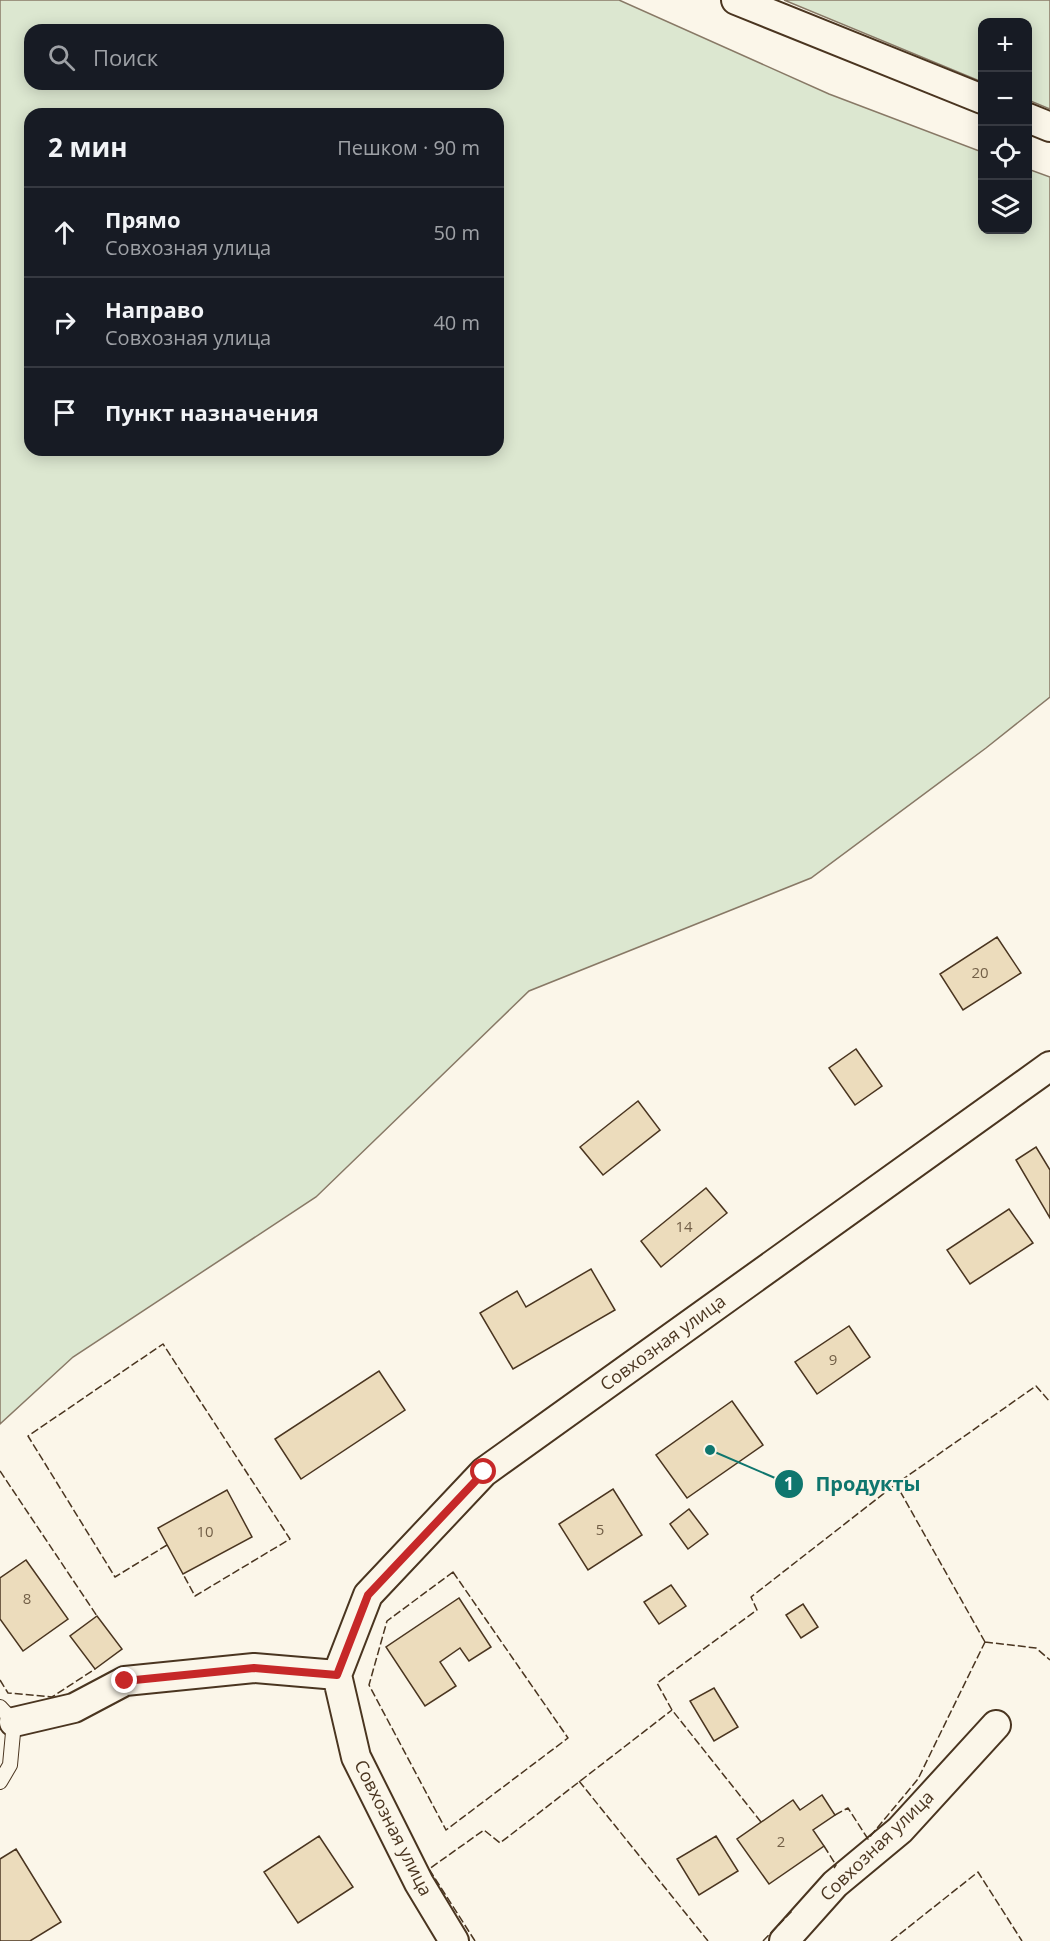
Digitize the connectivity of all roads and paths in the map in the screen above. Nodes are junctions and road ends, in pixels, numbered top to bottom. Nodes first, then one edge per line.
1 (736, 0) edge
2 (978, 97) edge
3 (1032, 120) edge
4 (1050, 127) edge
5 (1050, 1066) edge
6 (337, 1675) junction
7 (7, 1714) edge
8 (996, 1725) dead end
9 (0, 1782) edge
10 (454, 1941) edge
11 (784, 1941) edge

1 - 2 street
3 - 4 street
5 - 6 street, Совхозная улица
6 - 7 street
6 - 10 street, Совхозная улица
7 - 9 lane
8 - 11 street, Совхозная улица

